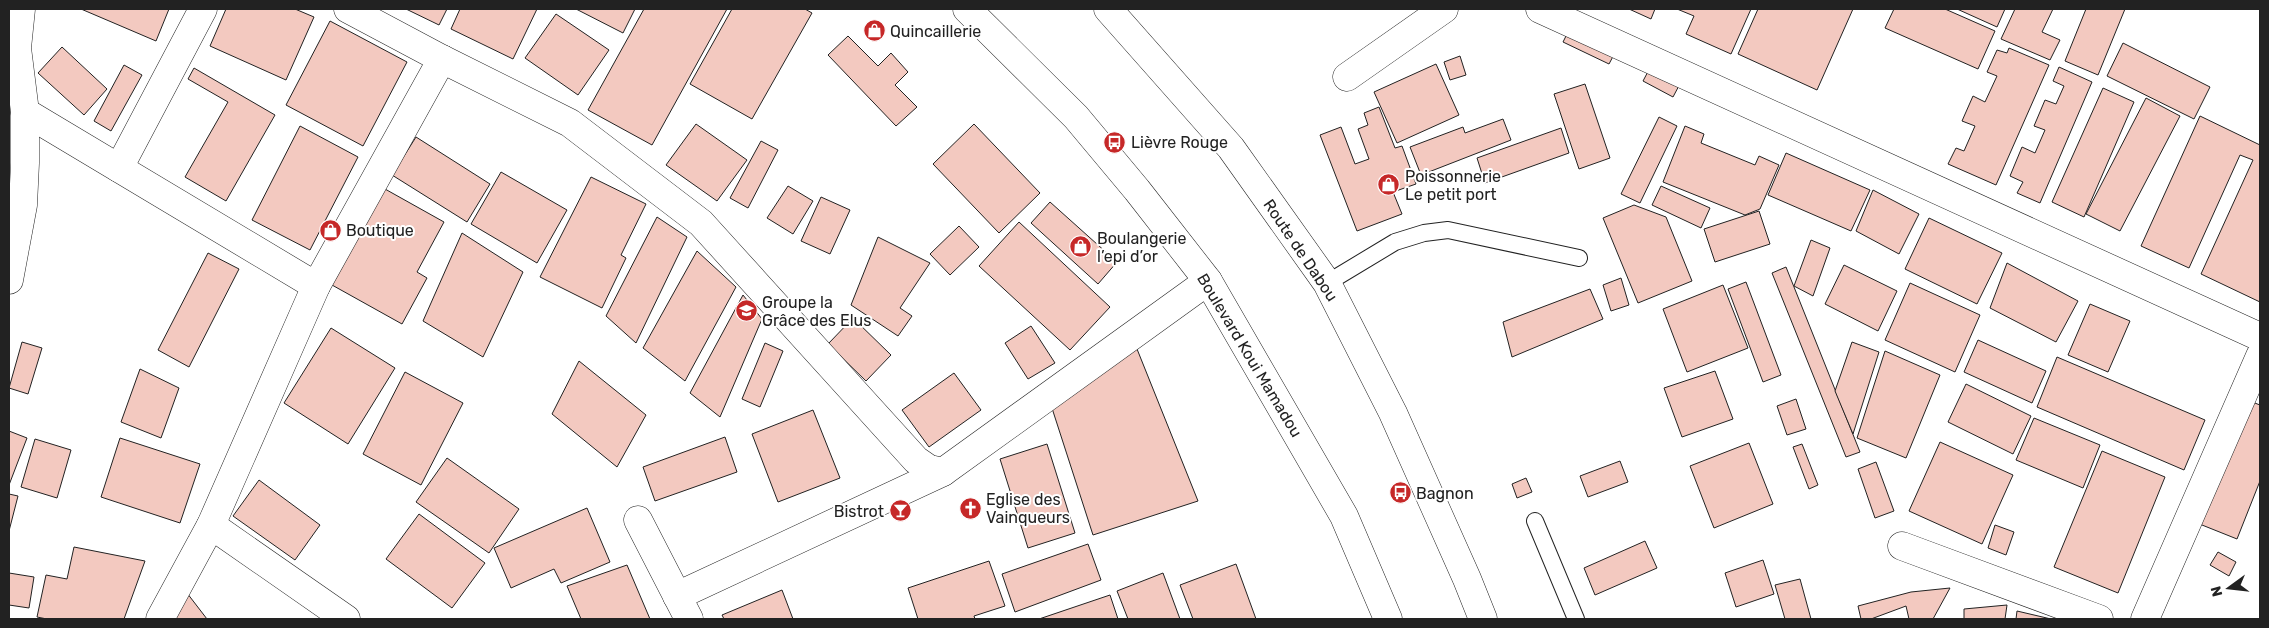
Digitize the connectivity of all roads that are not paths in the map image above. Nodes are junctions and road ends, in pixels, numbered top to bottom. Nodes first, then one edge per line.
1 (21, 9) edge
2 (203, 9) edge
3 (348, 9) edge
4 (967, 9) edge
5 (1108, 9) edge
6 (1444, 9) edge
7 (1540, 9) edge
8 (442, 59) junction
9 (1347, 77) dead end
10 (25, 112) junction
11 (119, 168) junction
12 (1579, 258) dead end
13 (9, 280) edge
14 (1208, 281) junction
15 (1326, 283) junction
16 (316, 286) junction
17 (2260, 337) edge
18 (2260, 356) edge
19 (943, 472) junction
20 (638, 520) dead end
21 (1535, 521) dead end
22 (211, 525) junction
23 (1902, 546) dead end
24 (683, 608) edge
25 (160, 619) edge
26 (346, 619) edge
27 (1388, 619) edge
28 (1483, 619) edge
29 (1576, 619) edge
30 (2100, 619) edge
31 (2145, 619) edge

1 - 10 street
2 - 11 street
3 - 8 street
4 - 14 street, Boulevard Koui Mamadou
5 - 15 street, Route de Dabou
6 - 9 street
7 - 17 street
8 - 16 street
8 - 19 street
10 - 11 street
10 - 13 street
11 - 16 street
12 - 15 lane
14 - 19 street
14 - 27 street, Boulevard Koui Mamadou
15 - 28 street, Route de Dabou
16 - 22 street
18 - 31 street
19 - 24 street
20 - 24 street
21 - 29 lane
22 - 25 street
22 - 26 street
23 - 30 street

